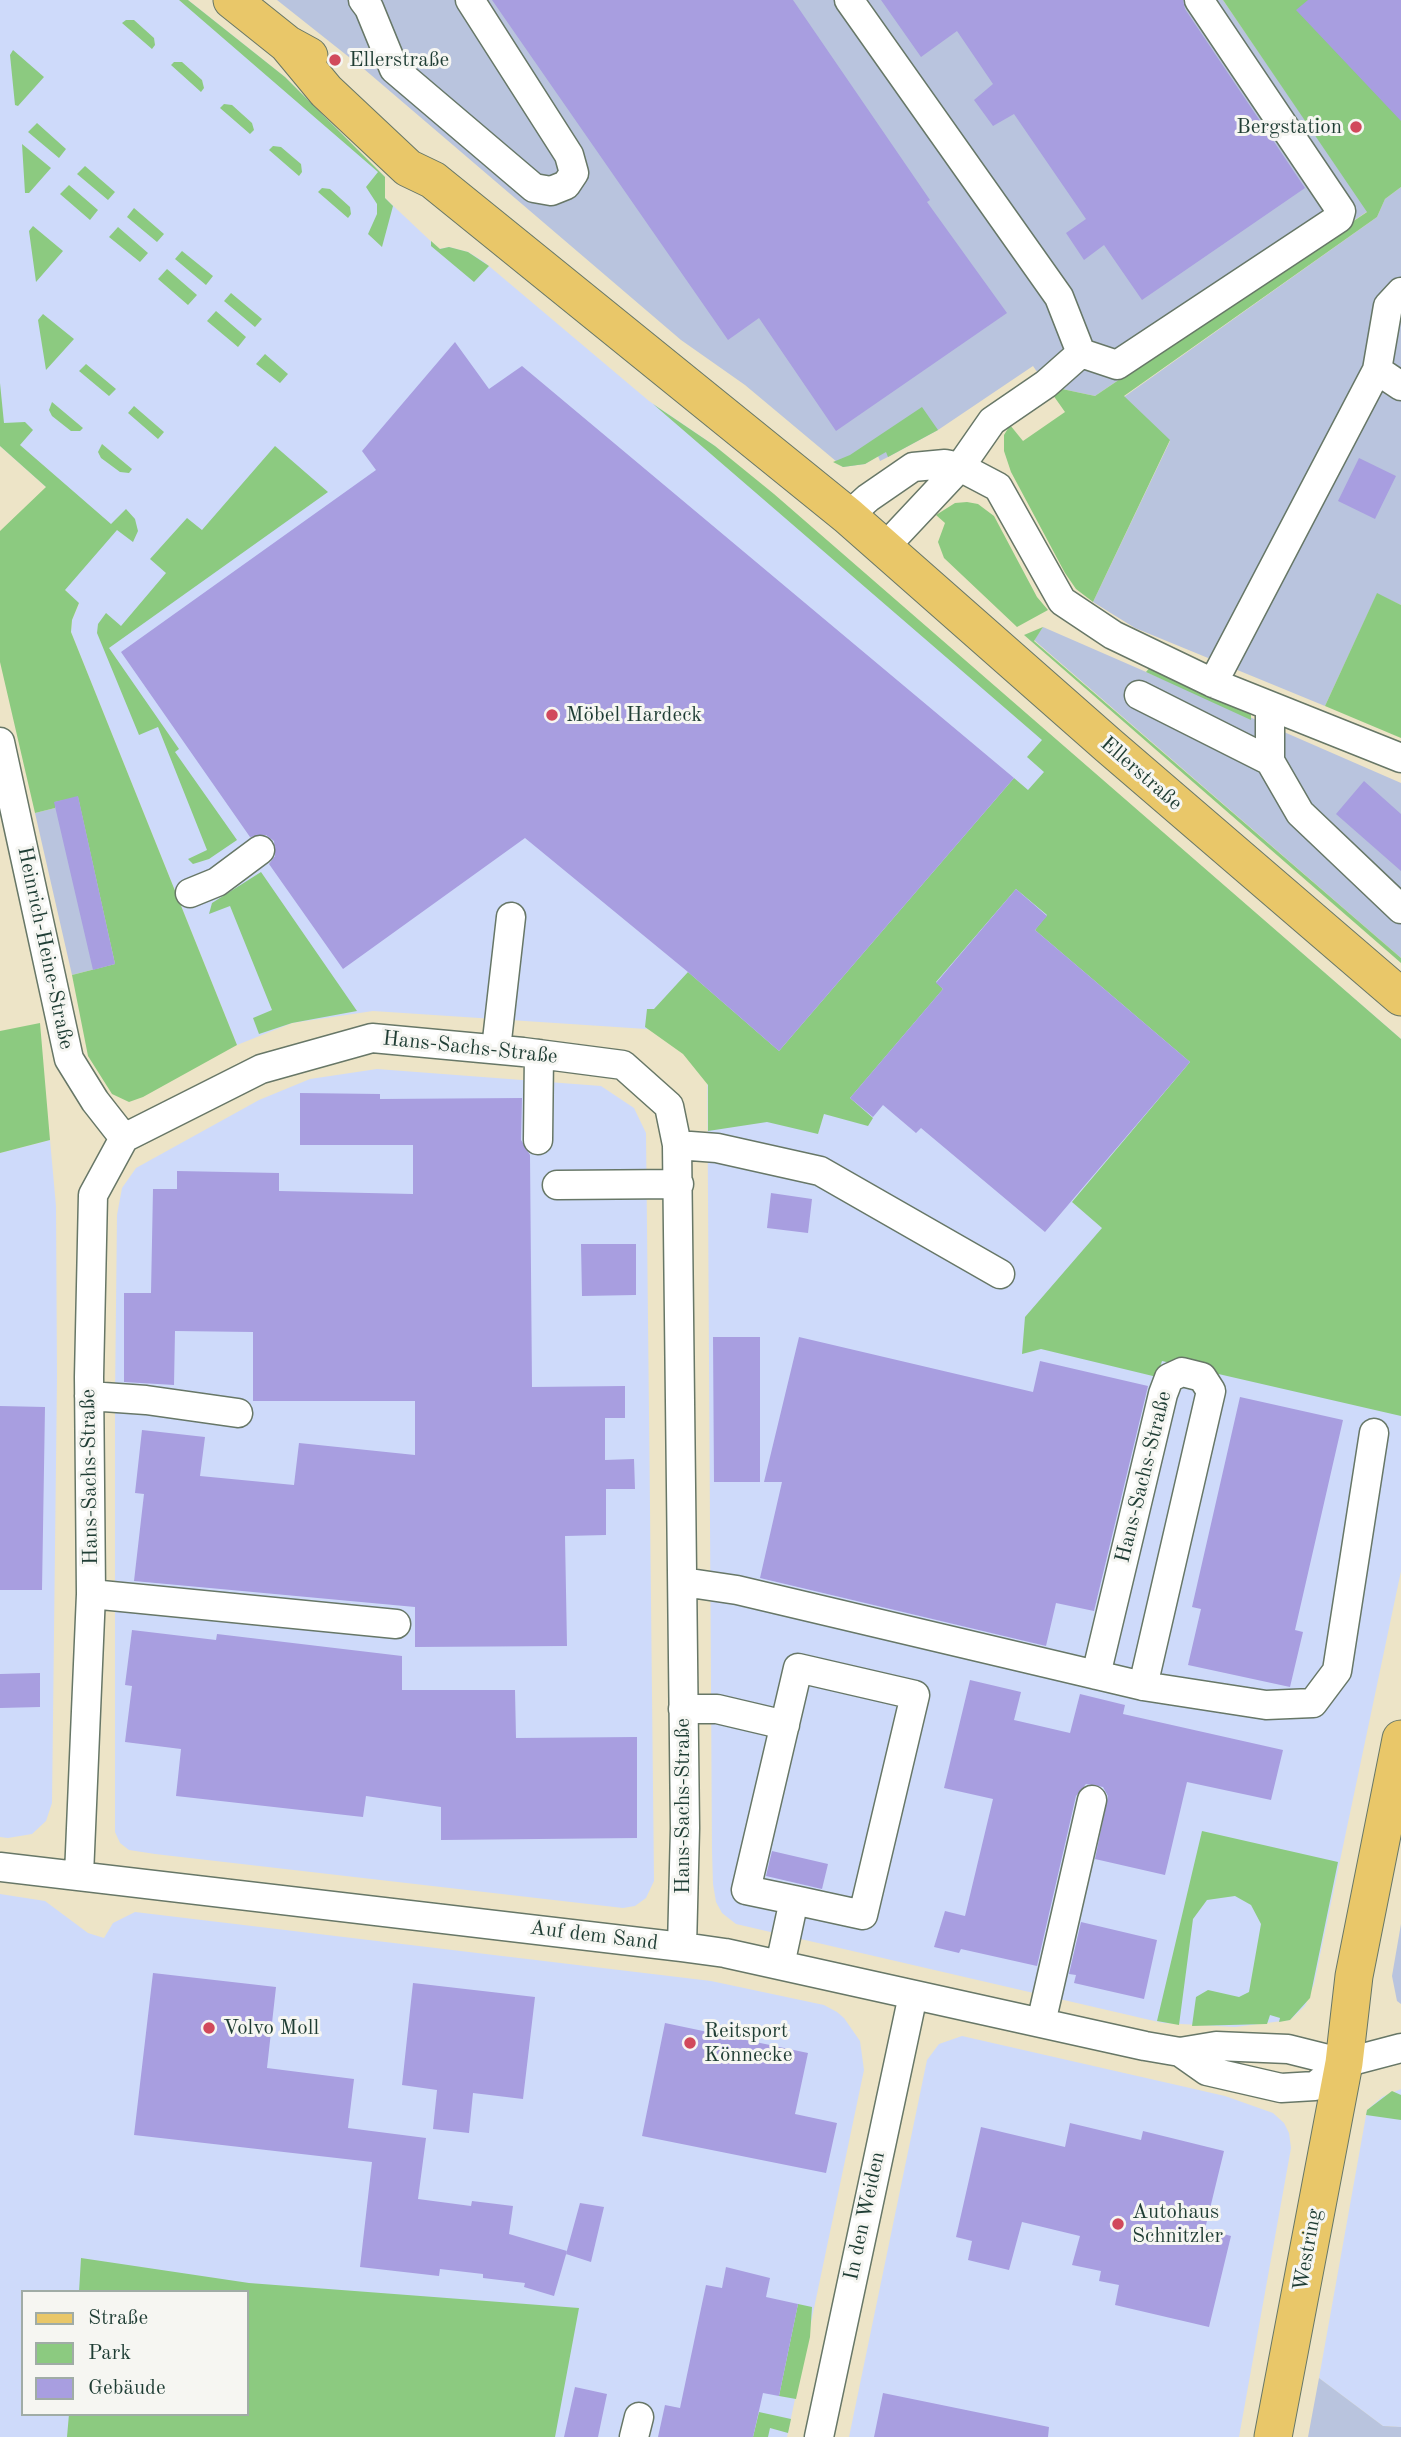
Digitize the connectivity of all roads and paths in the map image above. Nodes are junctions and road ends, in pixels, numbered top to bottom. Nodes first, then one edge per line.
1 (232, 0) edge
2 (470, 0) edge
3 (849, 0) edge
4 (1199, 0) edge
5 (371, 3) edge
6 (1401, 292) edge
7 (1081, 352) junction
8 (1377, 370) junction
9 (1401, 386) edge
10 (960, 467) junction
11 (848, 516) junction
12 (885, 547) junction
13 (1213, 683) junction
14 (1139, 695) dead end
15 (1270, 706) junction
16 (0, 742) edge
17 (1401, 758) edge
18 (1270, 761) junction
19 (260, 850) dead end
20 (190, 893) dead end
21 (1401, 909) edge
22 (511, 917) dead end
23 (1401, 997) edge
24 (496, 1049) junction
25 (539, 1054) junction
26 (124, 1138) junction
27 (538, 1140) dead end
28 (677, 1145) junction
29 (679, 1184) junction
30 (557, 1185) dead end
31 (1000, 1275) dead end
32 (89, 1396) junction
33 (238, 1413) dead end
34 (1374, 1433) dead end
35 (683, 1582) junction
36 (91, 1594) junction
37 (396, 1624) dead end
38 (1096, 1675) junction
39 (1143, 1686) junction
40 (683, 1709) junction
41 (785, 1725) junction
42 (1401, 1739) edge
43 (1092, 1800) dead end
44 (0, 1867) edge
45 (79, 1875) junction
46 (794, 1900) junction
47 (682, 1947) junction
48 (780, 1965) junction
49 (913, 1995) junction
50 (1041, 2023) junction
51 (1401, 2048) edge
52 (1180, 2052) junction
53 (1344, 2063) junction
54 (819, 2437) edge
55 (1273, 2437) edge

1 - 11 main road, Ellerstraße
2 - 5 street
3 - 7 street
4 - 7 street
6 - 8 street
7 - 10 street
8 - 9 street
8 - 13 street
10 - 11 street
10 - 12 street
10 - 13 street
11 - 12 main road, Ellerstraße
12 - 23 main road, Ellerstraße
13 - 15 street
14 - 18 street
15 - 17 street
15 - 18 street
16 - 26 street, Heinrich-Heine-Straße
18 - 21 street
19 - 20 street
22 - 24 street
24 - 25 street, Hans-Sachs-Straße
24 - 26 street, Hans-Sachs-Straße
25 - 27 street
25 - 28 street, Hans-Sachs-Straße
26 - 32 street, Hans-Sachs-Straße
28 - 29 street, Hans-Sachs-Straße
28 - 31 street
29 - 30 street
29 - 35 street, Hans-Sachs-Straße
32 - 33 street
32 - 36 street, Hans-Sachs-Straße
34 - 39 street
35 - 38 street
35 - 40 street, Hans-Sachs-Straße
36 - 37 street
36 - 45 street, Hans-Sachs-Straße
38 - 39 street
38 - 39 street, Hans-Sachs-Straße
40 - 41 street
40 - 47 street, Hans-Sachs-Straße
41 - 46 street
41 - 46 street
42 - 53 main road, Westring
43 - 50 street
44 - 45 street, Auf dem Sand
45 - 47 street, Auf dem Sand
46 - 48 street
47 - 48 street, Auf dem Sand
48 - 49 street, Auf dem Sand
49 - 50 street, Auf dem Sand
49 - 54 street, In den Weiden
50 - 52 street, Auf dem Sand
51 - 53 street
52 - 53 street, Auf dem Sand
52 - 53 street, Auf dem Sand
53 - 55 main road, Westring

